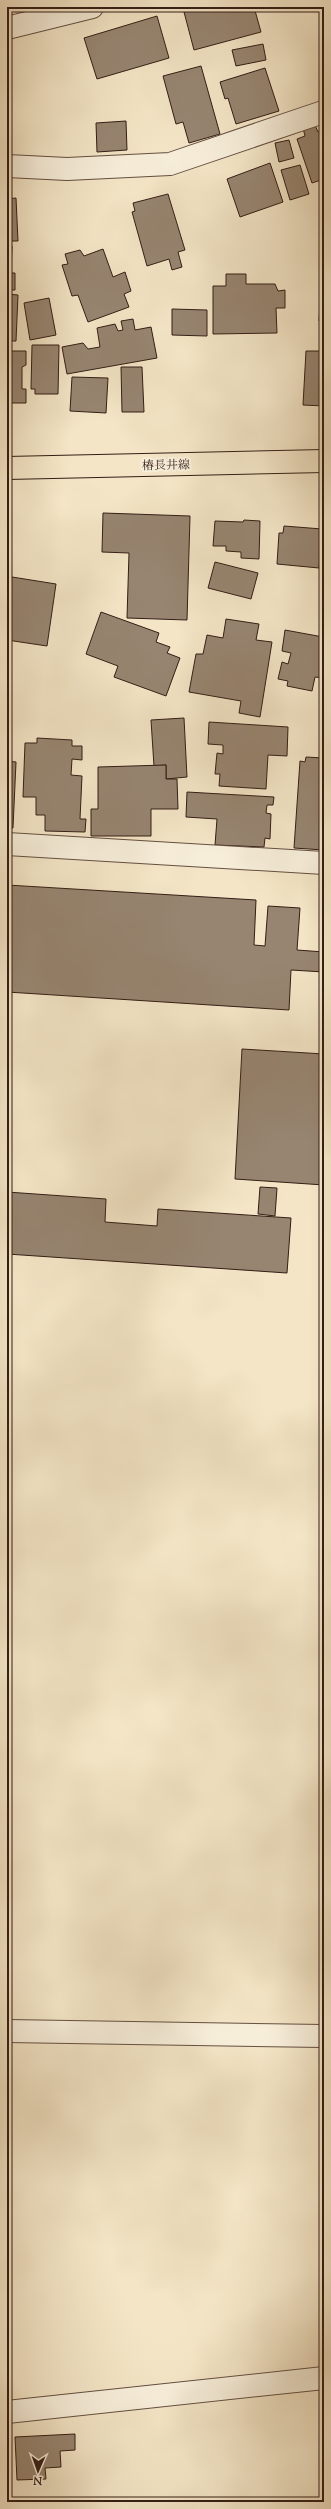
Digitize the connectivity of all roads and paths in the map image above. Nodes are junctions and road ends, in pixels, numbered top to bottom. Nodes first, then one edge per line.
1 (92, 7) edge
2 (7, 28) edge
3 (323, 112) dead end
4 (7, 166) edge
5 (324, 461) edge
6 (7, 468) edge
7 (7, 844) edge
8 (324, 863) edge
9 (7, 2031) edge
10 (324, 2036) edge
11 (324, 2378) edge
12 (7, 2412) edge

1 - 2 street
3 - 4 street
5 - 6 main road, 椿長井線
7 - 8 street
9 - 10 street
11 - 12 street

